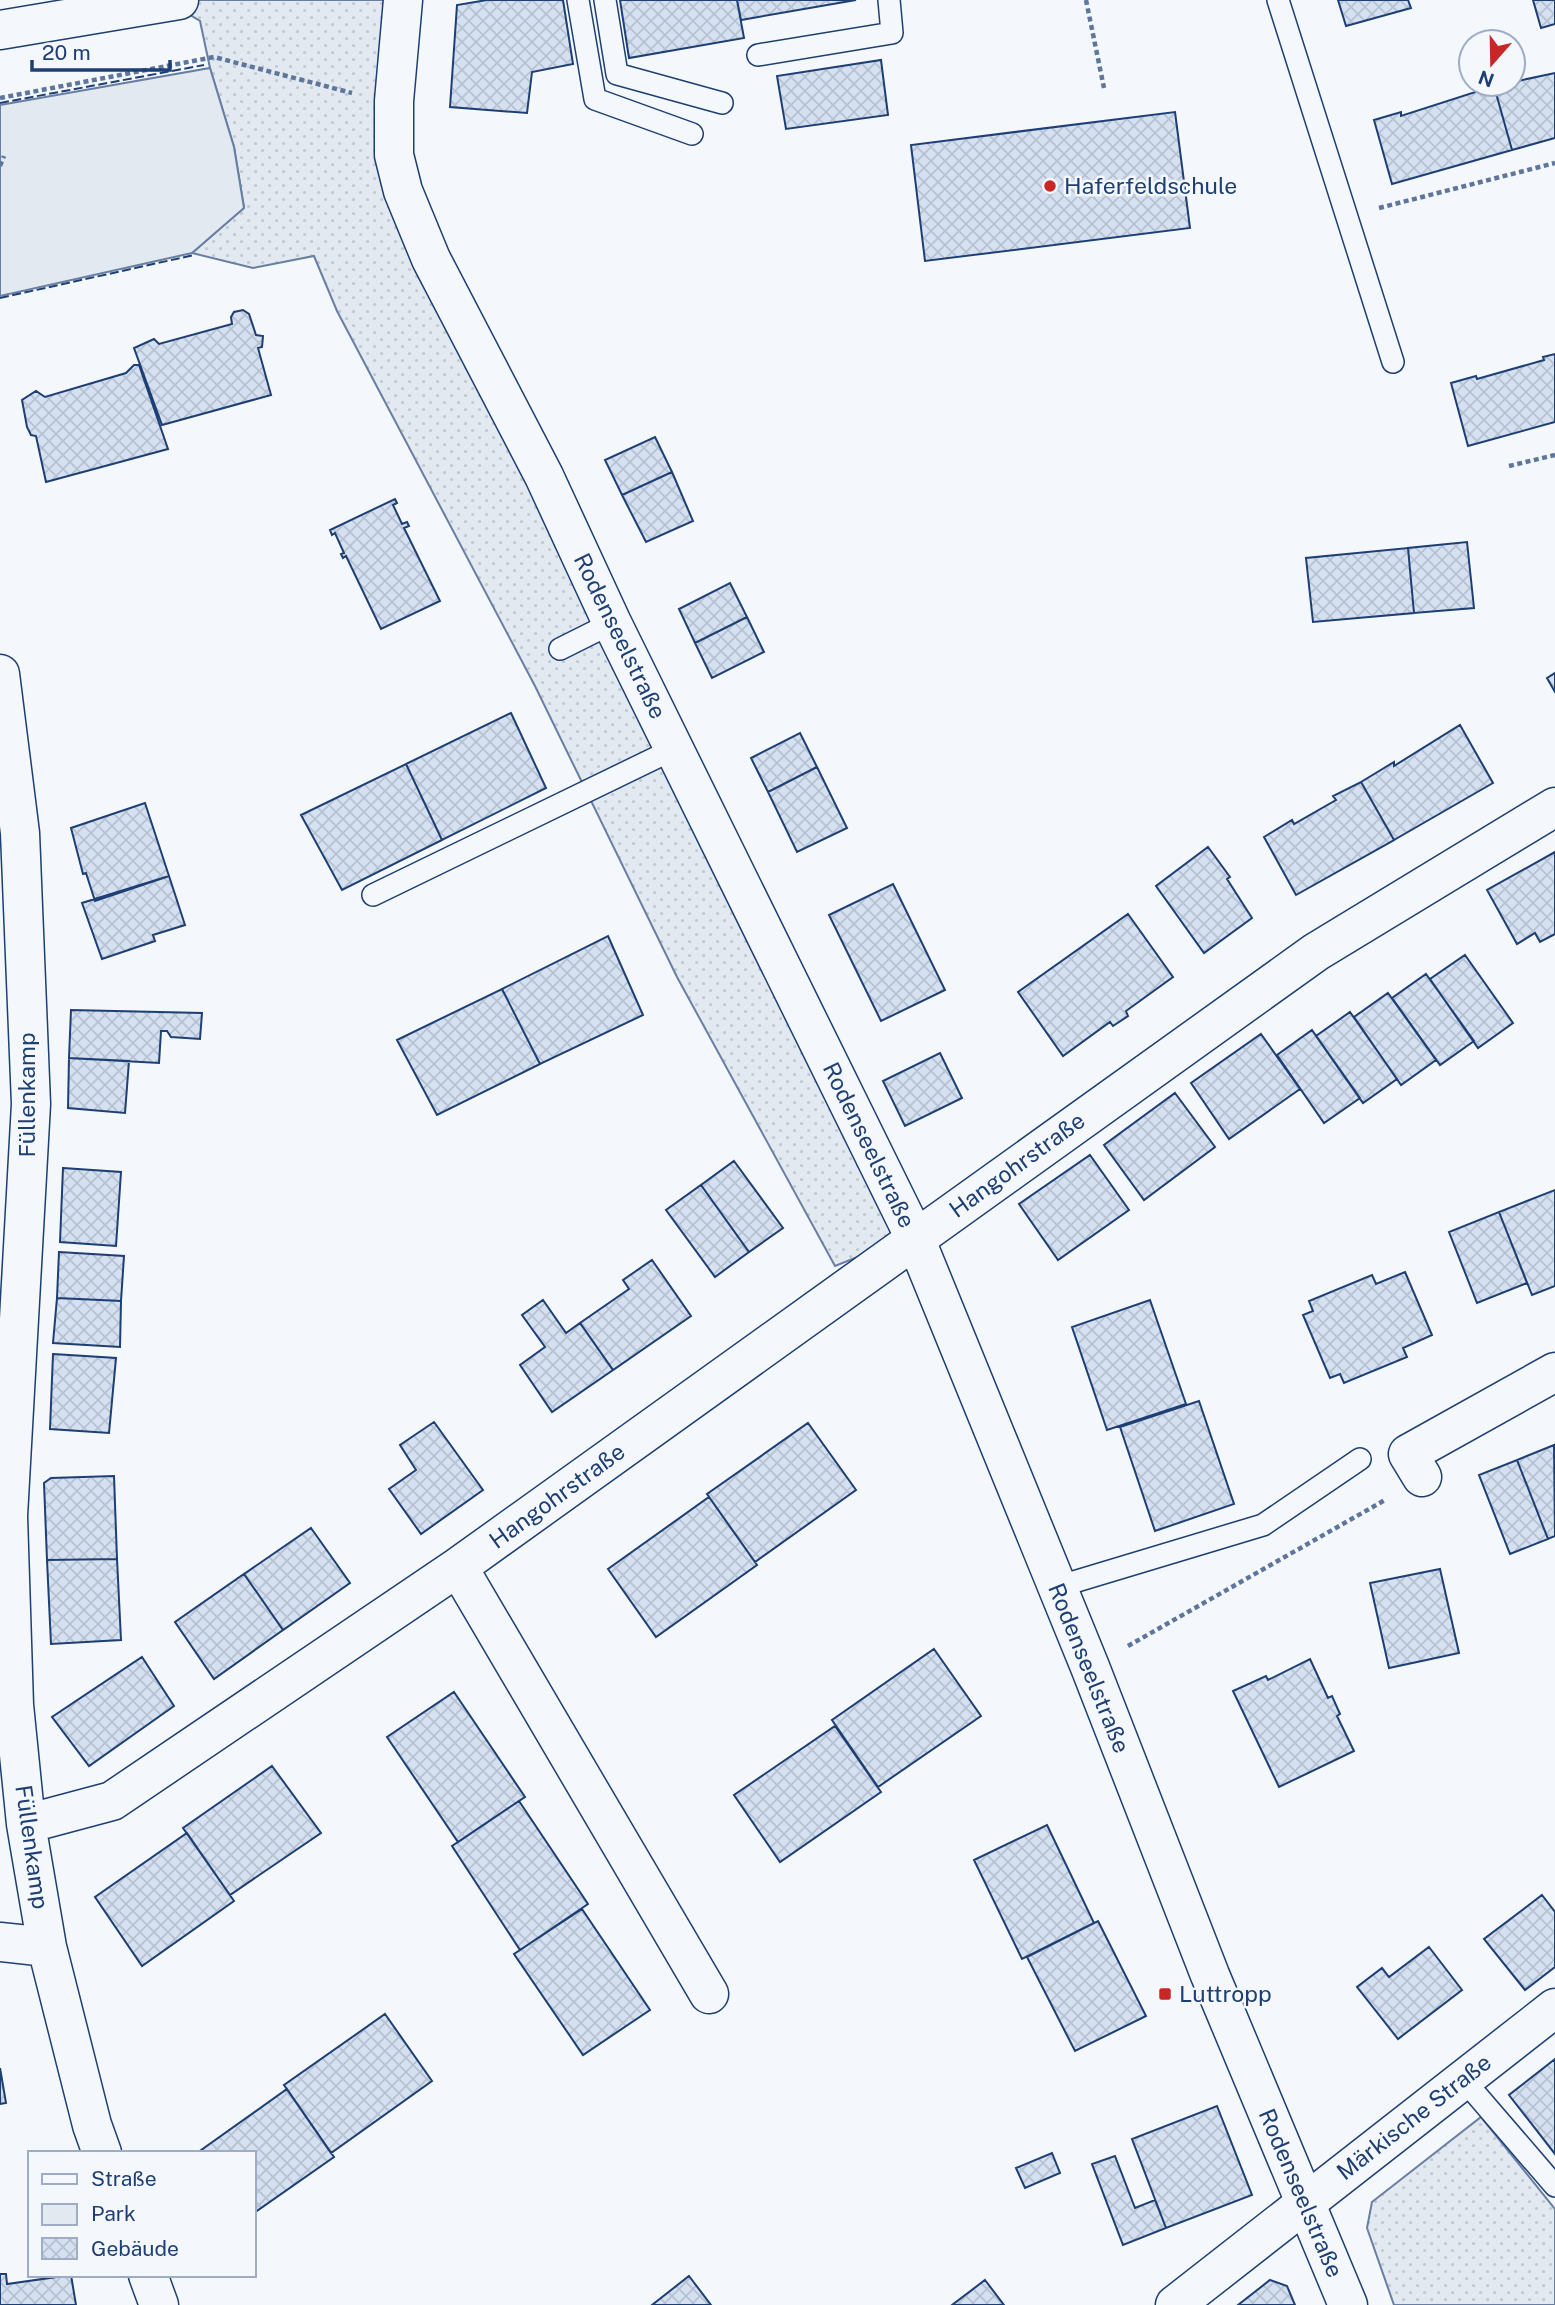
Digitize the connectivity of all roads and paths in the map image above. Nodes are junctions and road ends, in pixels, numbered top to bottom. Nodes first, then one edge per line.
1 (179, 0) edge
2 (404, 0) edge
3 (578, 0) edge
4 (605, 0) edge
5 (889, 0) edge
6 (1086, 0) edge
7 (1278, 0) edge
8 (0, 30) edge
9 (758, 55) dead end
10 (1104, 88) dead end
11 (0, 98) edge
12 (394, 101) junction
13 (722, 103) dead end
14 (692, 134) dead end
15 (4, 156) dead end
16 (1555, 163) edge
17 (0, 166) edge
18 (1348, 215) junction
19 (1393, 362) dead end
20 (1555, 455) edge
21 (1509, 466) dead end
22 (612, 624) junction
23 (560, 649) dead end
24 (0, 674) edge
25 (676, 748) junction
26 (7, 779) edge
27 (1555, 807) edge
28 (373, 895) dead end
29 (915, 1238) junction
30 (1555, 1372) edge
31 (1360, 1459) dead end
32 (1422, 1477) joint
33 (4, 1516) edge
34 (458, 1567) junction
35 (1057, 1587) junction
36 (1090, 1667) junction
37 (7, 1705) edge
38 (26, 1824) junction
39 (0, 1941) edge
40 (47, 1947) junction
41 (709, 1994) dead end
42 (1555, 2008) edge
43 (1463, 2079) junction
44 (101, 2151) edge
45 (1555, 2186) edge
46 (1306, 2203) junction
47 (149, 2277) edge
48 (159, 2305) edge
49 (1175, 2305) edge
50 (1348, 2305) edge

1 - 8 street
2 - 12 street, Rodenseelstraße
3 - 14 lane
4 - 13 lane
5 - 9 lane
6 - 10 path
7 - 18 lane
11 - 12 path
12 - 22 street, Rodenseelstraße
15 - 17 path
16 - 18 path
18 - 19 lane
20 - 21 path
22 - 23 lane
22 - 25 street, Rodenseelstraße
24 - 26 street, Füllenkamp
25 - 28 lane
25 - 29 street, Rodenseelstraße
26 - 33 street, Füllenkamp
27 - 29 street, Hangohrstraße
29 - 34 street, Hangohrstraße
29 - 35 street, Rodenseelstraße
30 - 32 street
31 - 35 lane
32 - 36 path
33 - 37 street, Füllenkamp
34 - 38 street, Hangohrstraße
34 - 41 street
35 - 36 street, Rodenseelstraße
36 - 46 street, Rodenseelstraße
37 - 38 street, Füllenkamp
38 - 40 street, Füllenkamp
39 - 40 street, Füllenkamp
40 - 44 street, Füllenkamp
42 - 43 street, Märkische Straße
43 - 45 lane
43 - 46 street, Märkische Straße
46 - 49 street, Märkische Straße
46 - 50 street, Rodenseelstraße
47 - 48 street

